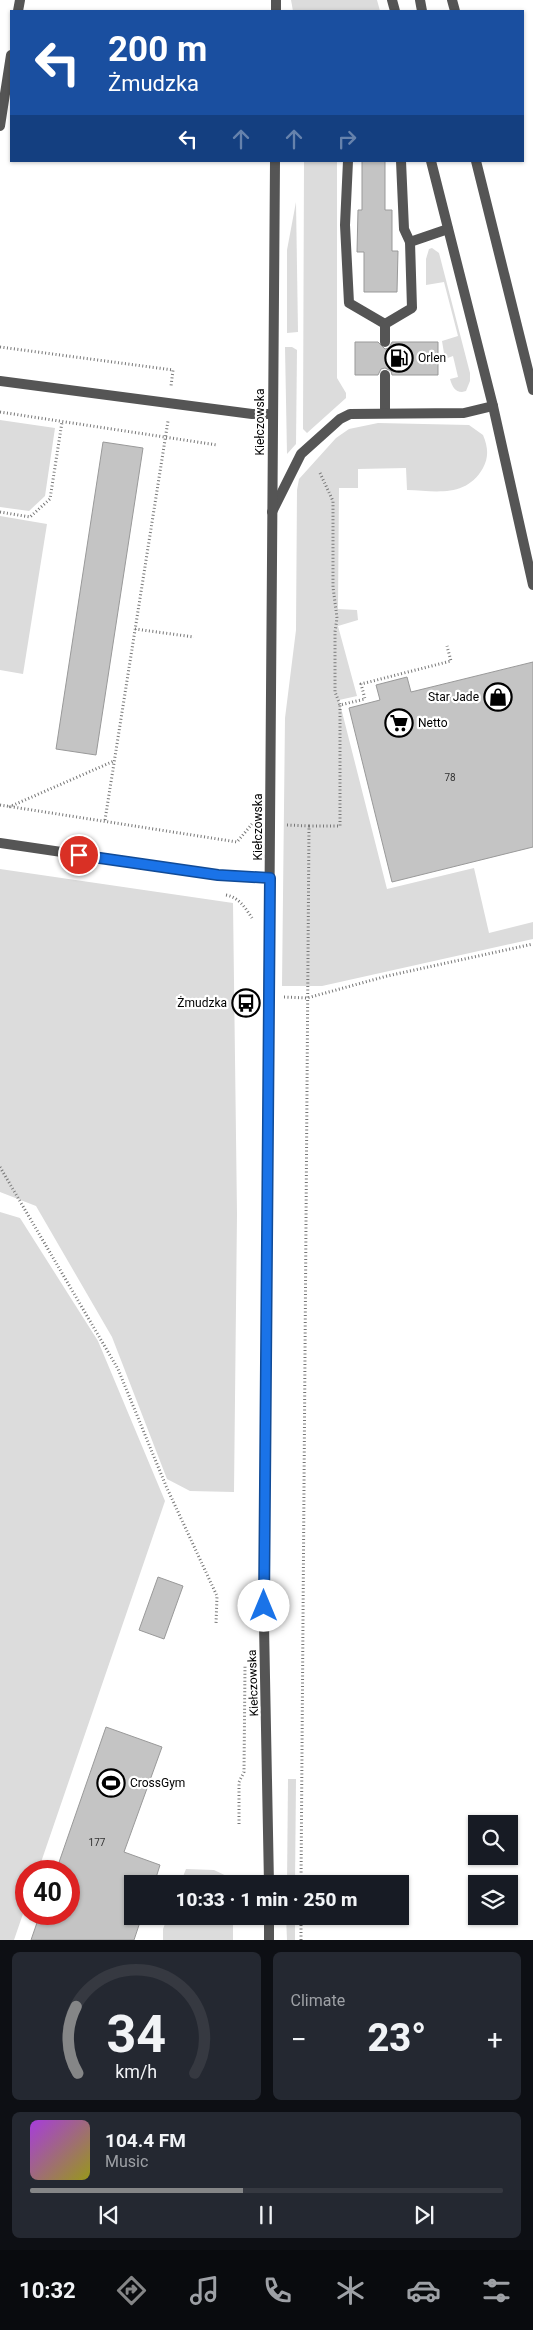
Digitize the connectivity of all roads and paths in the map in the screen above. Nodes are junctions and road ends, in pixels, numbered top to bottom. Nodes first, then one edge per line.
1 (10, 61) edge
2 (0, 126) edge
3 (275, 162) edge
4 (348, 162) edge
5 (401, 162) edge
6 (431, 162) edge
7 (476, 162) edge
8 (448, 229) junction
9 (410, 242) junction
10 (385, 324) junction
11 (385, 342) dead end
12 (0, 347) edge
13 (385, 375) dead end
14 (0, 381) edge
15 (533, 390) edge
16 (170, 403) junction
17 (493, 406) junction
18 (0, 412) edge
19 (385, 413) junction
20 (273, 414) junction
21 (62, 422) junction
22 (166, 438) junction
23 (217, 445) dead end
24 (320, 473) dead end
25 (0, 512) edge
26 (272, 512) junction
27 (533, 585) edge
28 (135, 629) junction
29 (194, 637) dead end
30 (447, 646) dead end
31 (340, 705) junction
32 (114, 761) junction
33 (0, 805) edge
34 (9, 807) junction
35 (105, 820) junction
36 (258, 824) dead end
37 (282, 824) dead end
38 (309, 826) junction
39 (0, 843) edge
40 (270, 878) junction
41 (533, 944) edge
42 (269, 997) junction
43 (307, 998) junction
44 (0, 1166) edge
45 (216, 1624) dead end
46 (269, 1875) edge
47 (301, 1875) edge
48 (269, 1925) edge
49 (301, 1925) edge
50 (269, 1940) edge
51 (301, 1940) edge

1 - 2 street
3 - 20 street, Kiełczowska
4 - 10 street
5 - 9 street
6 - 8 street
7 - 15 street
8 - 9 street
8 - 17 street
9 - 10 street
10 - 11 street
12 - 16 path
13 - 19 street
14 - 16 street
16 - 20 street
16 - 22 path
17 - 19 street
17 - 27 street
18 - 21 path
19 - 26 street
20 - 26 street, Kiełczowska
21 - 22 path
21 - 25 path
22 - 23 path
22 - 28 path
24 - 31 path
26 - 40 street, Kiełczowska
28 - 29 path
28 - 32 path
30 - 31 path
31 - 38 path
32 - 34 path
32 - 35 path
33 - 34 path
34 - 35 path
35 - 36 path
37 - 38 path
38 - 43 path
39 - 40 street
40 - 42 street, Kiełczowska
41 - 43 path
42 - 43 path
42 - 46 street, Kiełczowska
43 - 47 path
44 - 45 path
48 - 50 street
49 - 51 path

